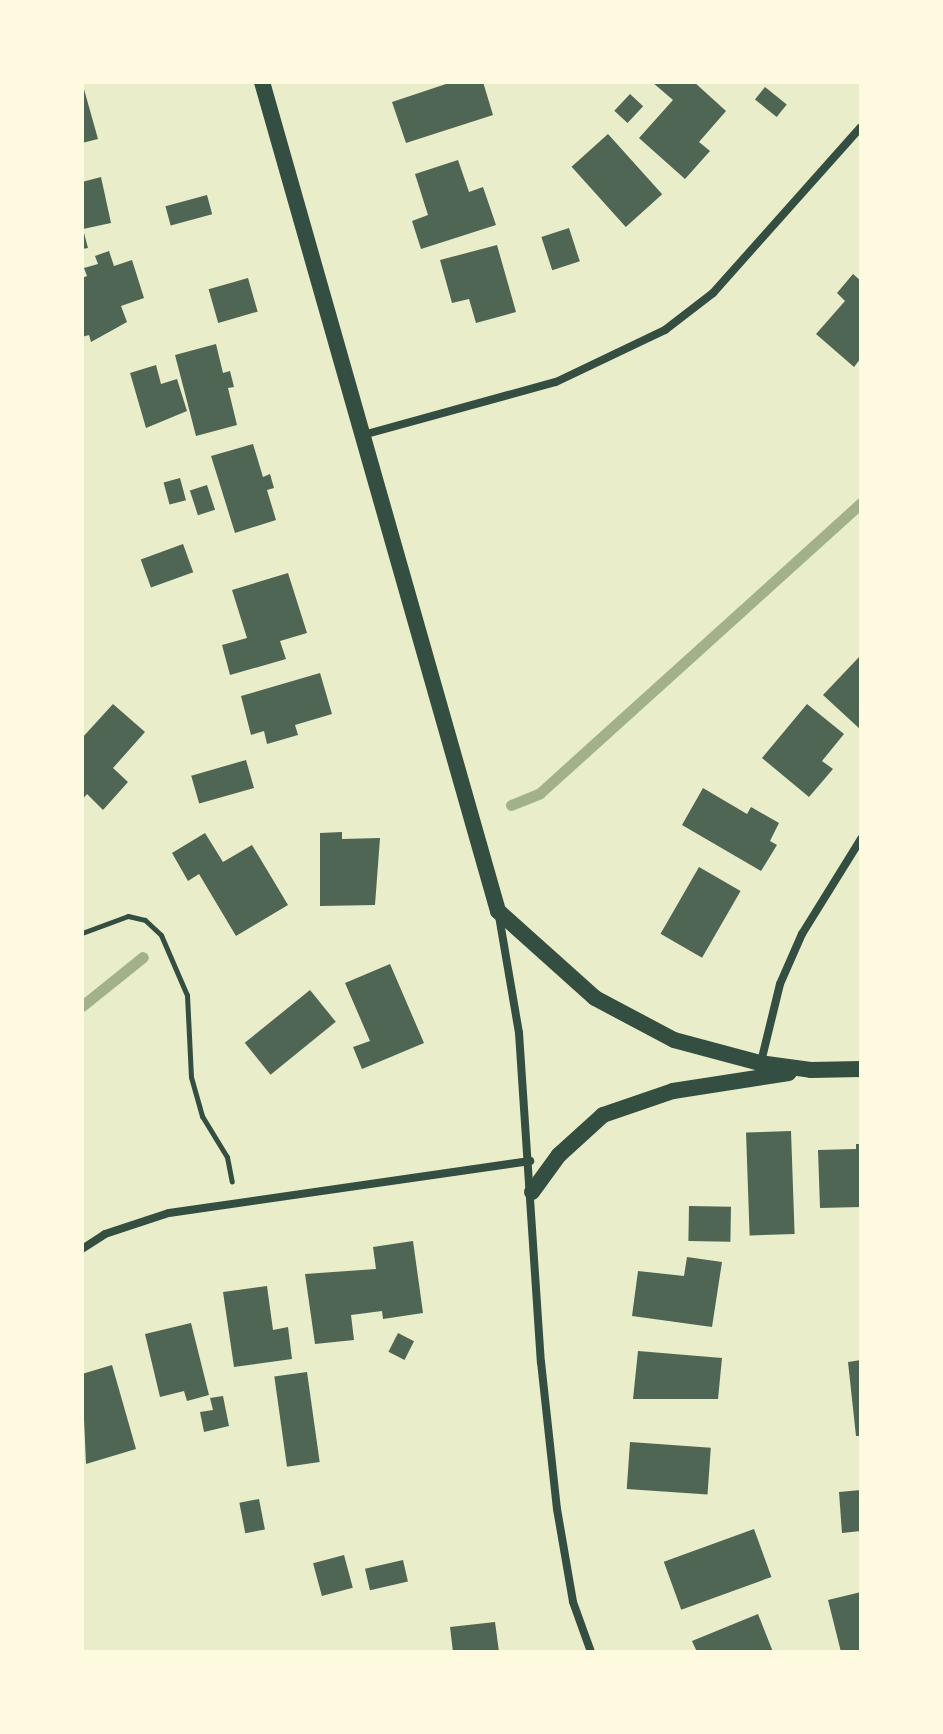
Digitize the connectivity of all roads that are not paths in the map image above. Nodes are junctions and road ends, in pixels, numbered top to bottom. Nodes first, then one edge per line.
1 (262, 82) edge
2 (861, 127) edge
3 (363, 435) junction
4 (861, 839) edge
5 (498, 911) junction
6 (760, 1063) junction
7 (861, 1069) edge
8 (811, 1070) junction
9 (530, 1161) junction
10 (532, 1192) junction
11 (82, 1249) edge
12 (591, 1652) edge

1 - 3 main road
2 - 3 street
3 - 5 main road
4 - 6 street
5 - 6 main road
5 - 9 street
6 - 8 main road
7 - 8 main road
8 - 10 main road
9 - 10 street
9 - 11 street
10 - 12 street

